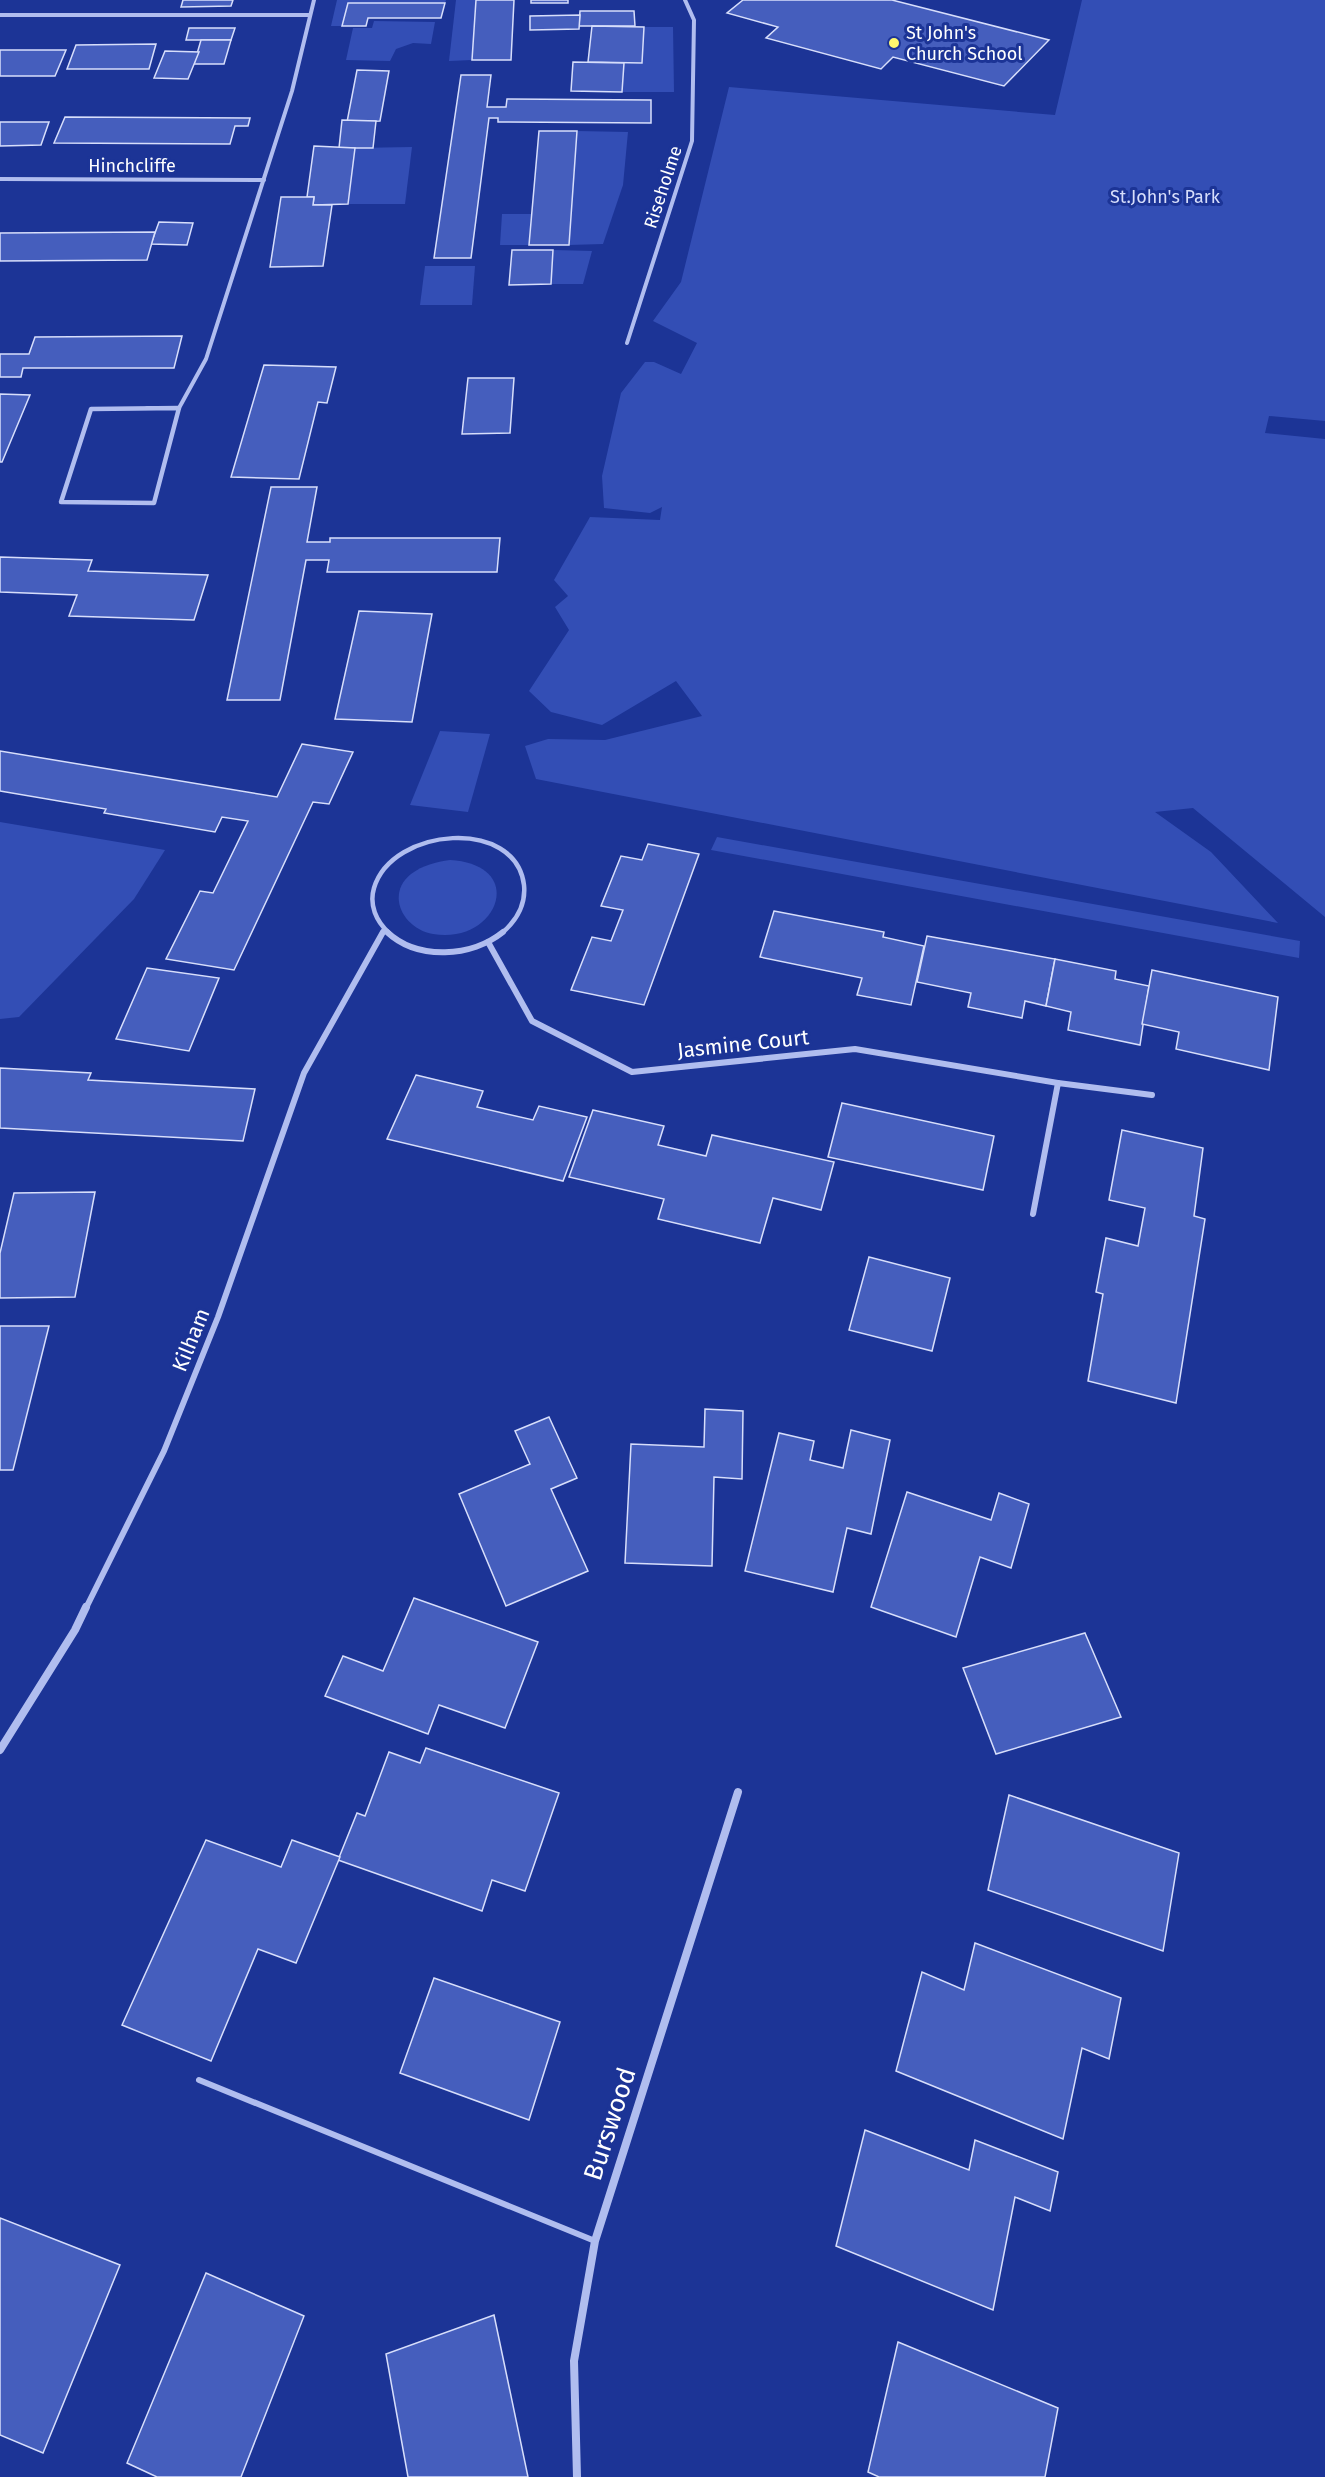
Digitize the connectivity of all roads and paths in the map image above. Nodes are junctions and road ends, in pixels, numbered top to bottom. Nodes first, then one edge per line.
1 (314, 0) edge
2 (685, 0) edge
3 (0, 15) edge
4 (309, 15) junction
5 (0, 179) edge
6 (264, 180) junction
7 (627, 343) dead end
8 (179, 408) junction
9 (384, 930) junction
10 (488, 942) junction
11 (1058, 1083) junction
12 (1152, 1095) dead end
13 (1033, 1214) dead end
14 (0, 1750) edge
15 (738, 1792) dead end
16 (199, 2080) dead end
17 (595, 2241) junction
18 (577, 2477) edge

1 - 4 street
2 - 7 street, Riseholme
3 - 4 street
4 - 6 street
5 - 6 street, Hinchcliffe
6 - 8 street
8 - 8 street
9 - 10 street
9 - 10 street
9 - 14 street, Kilham
10 - 11 street, Jasmine Court
11 - 12 street, Jasmine Court
11 - 13 street
15 - 17 street, Burswood
16 - 17 lane
17 - 18 street, Burswood

